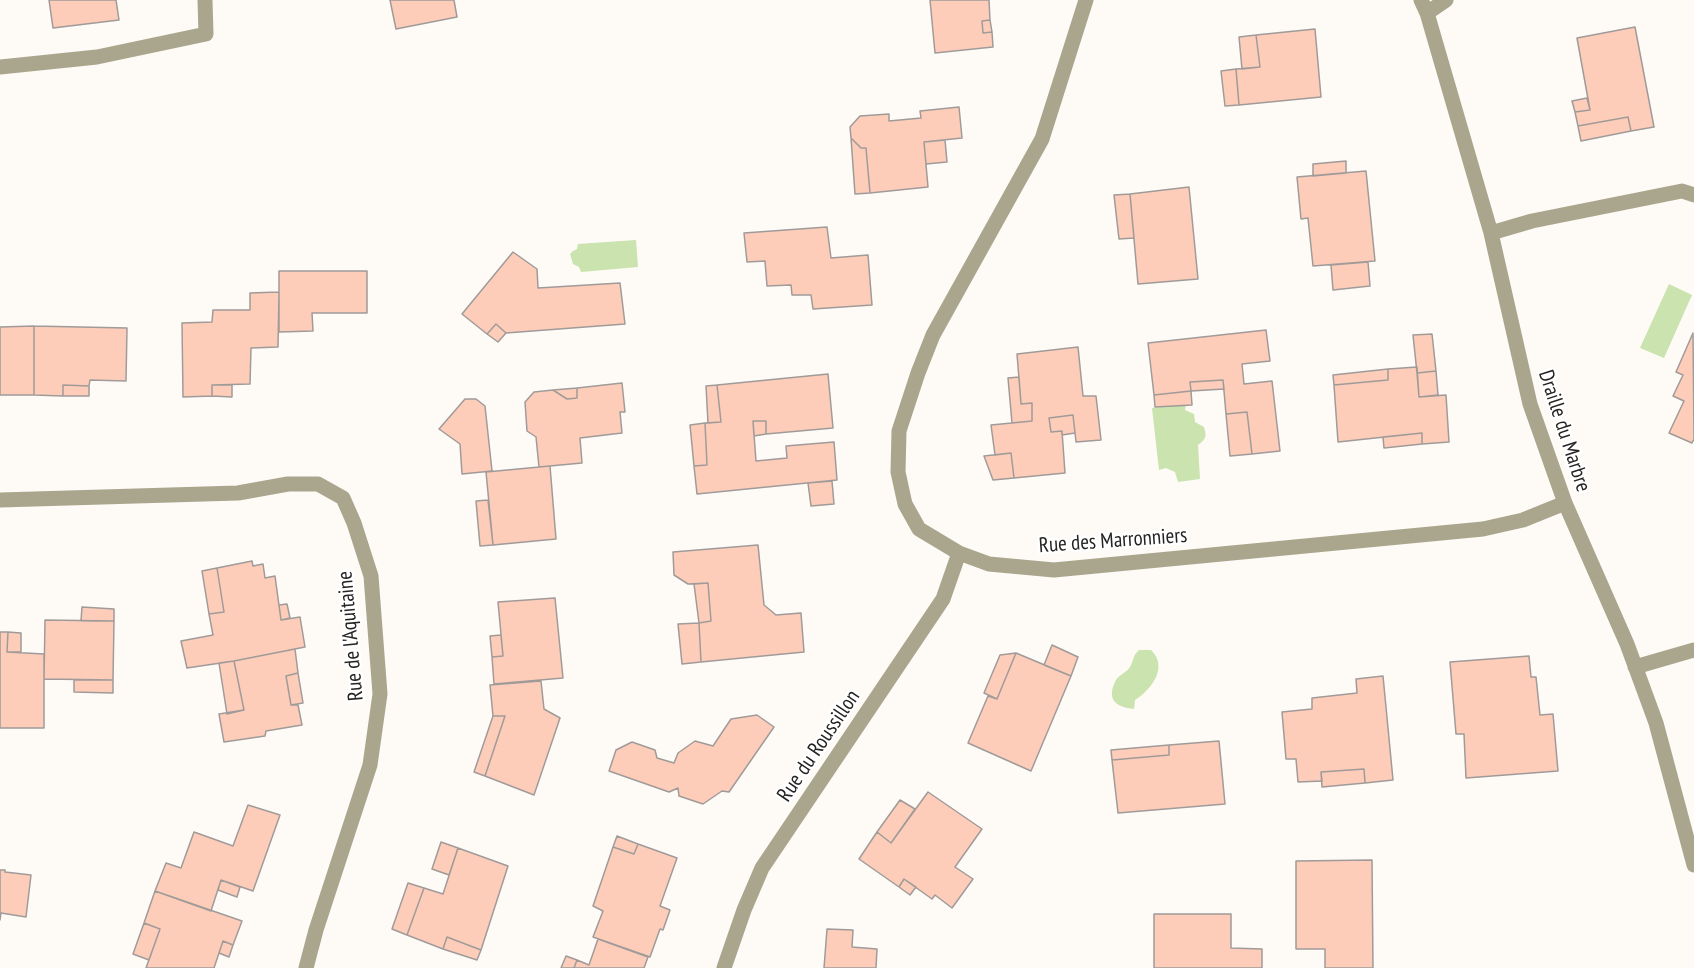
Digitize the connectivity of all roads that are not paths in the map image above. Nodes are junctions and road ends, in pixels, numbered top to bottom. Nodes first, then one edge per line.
1 (205, 0) edge
2 (1086, 0) edge
3 (1446, 0) edge
4 (1424, 6) edge
5 (0, 67) edge
6 (1694, 195) edge
7 (1491, 233) junction
8 (0, 500) edge
9 (1565, 503) junction
10 (959, 553) junction
11 (1694, 650) edge
12 (1635, 667) junction
13 (1694, 866) edge
14 (306, 968) edge
15 (724, 968) edge

1 - 5 street
2 - 10 street, Rue des Marronniers
3 - 4 street
4 - 7 street, Draille du Marbre
6 - 7 street
7 - 9 street, Draille du Marbre
8 - 14 street, Rue de l'Aquitaine
9 - 10 street, Rue des Marronniers
9 - 12 street, Draille du Marbre
10 - 15 street, Rue du Roussillon
11 - 12 street
12 - 13 street, Draille du Marbre

